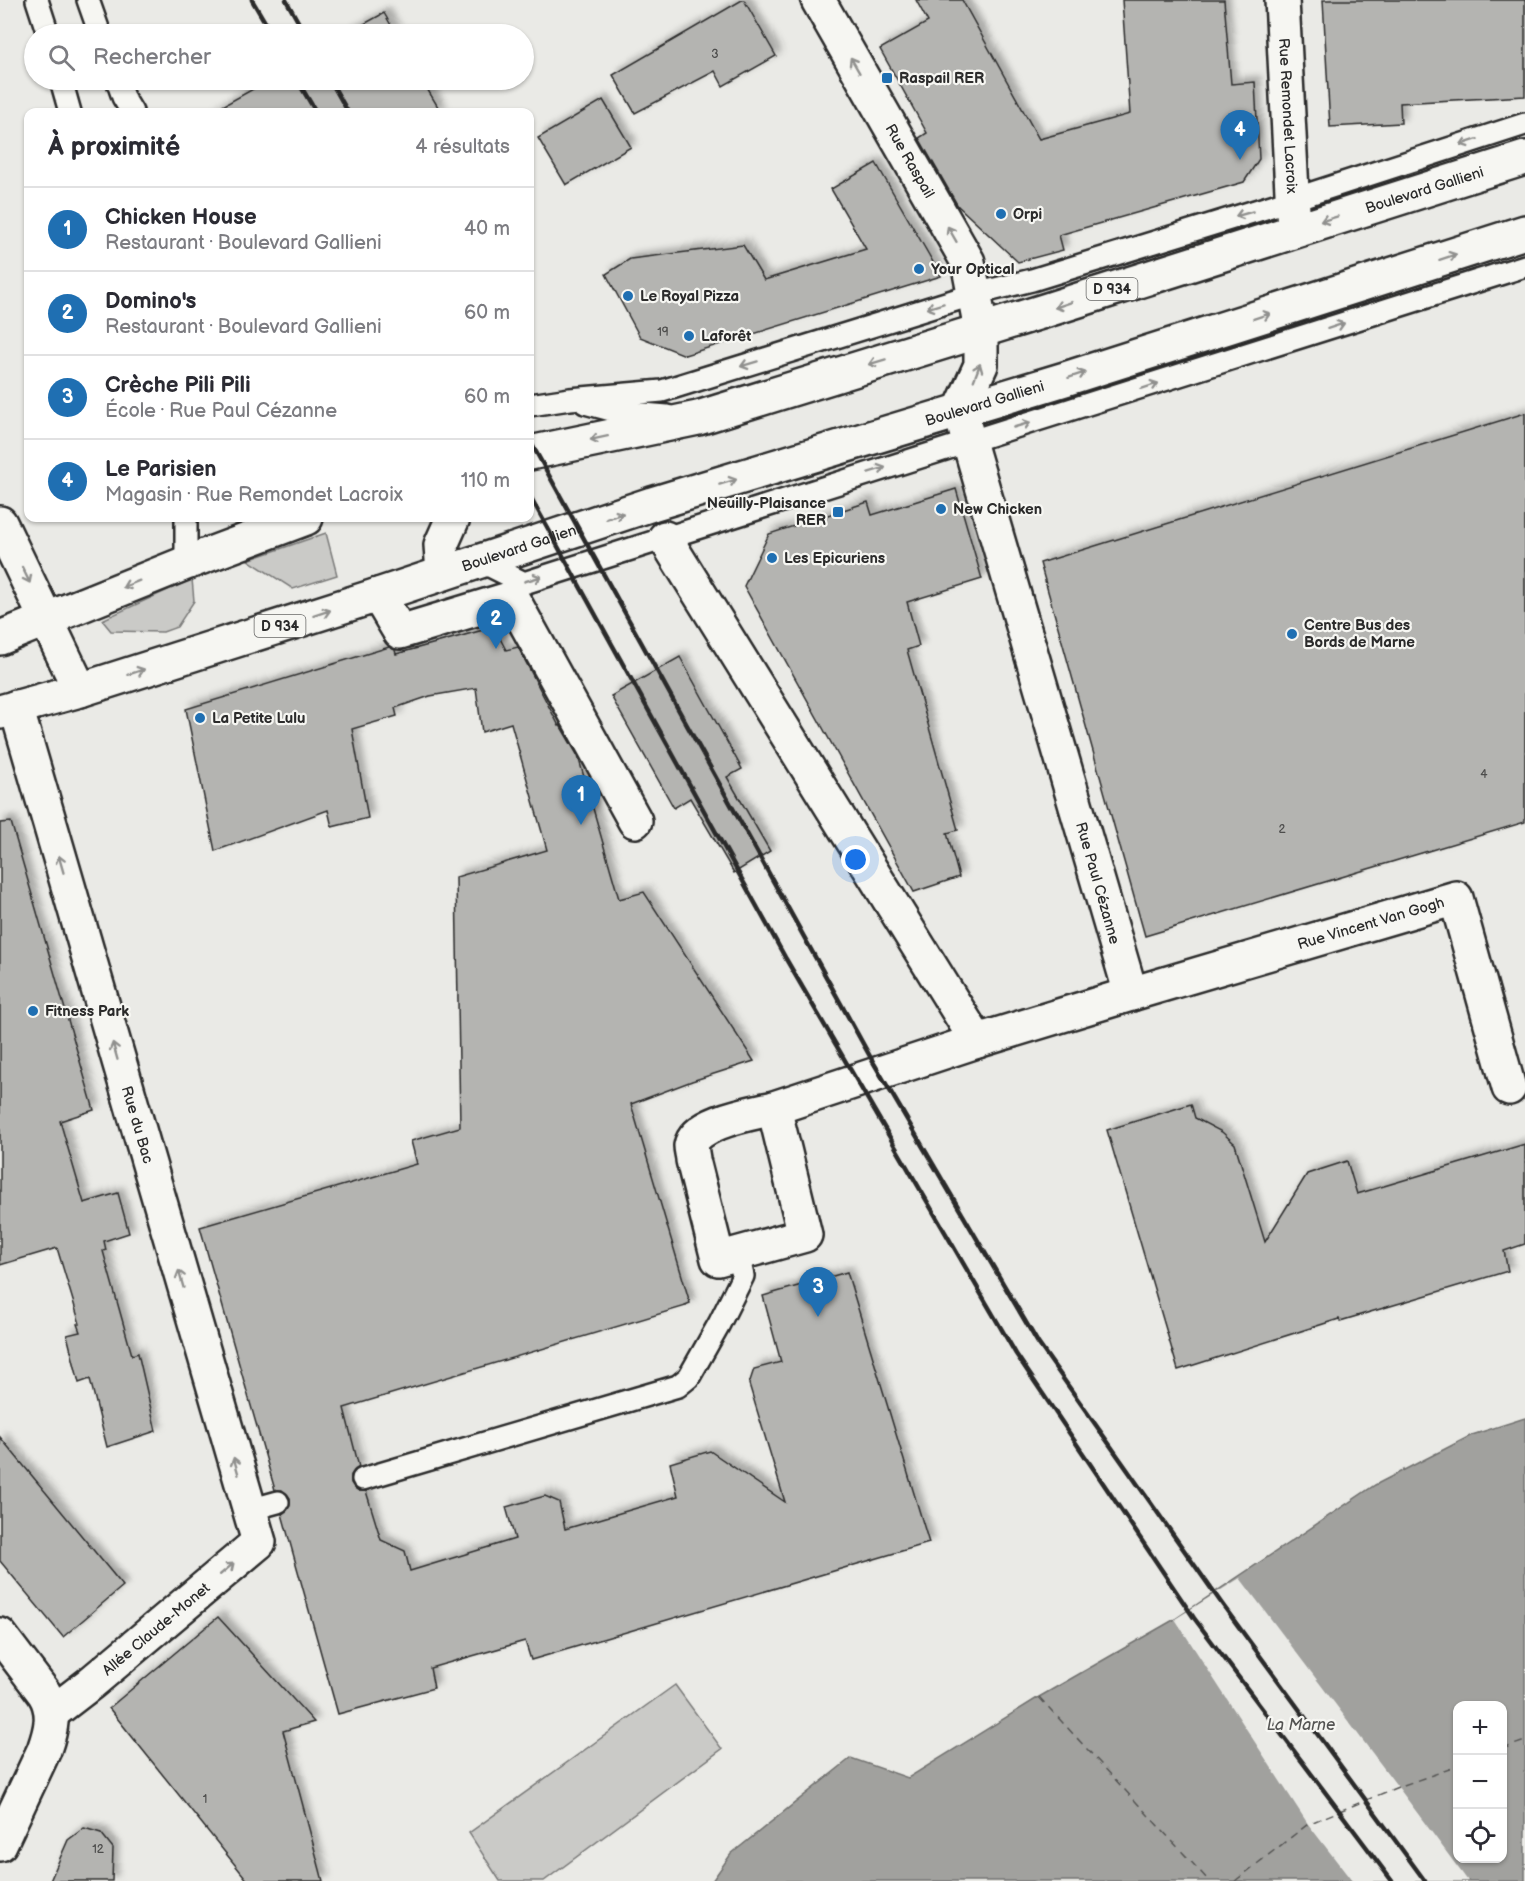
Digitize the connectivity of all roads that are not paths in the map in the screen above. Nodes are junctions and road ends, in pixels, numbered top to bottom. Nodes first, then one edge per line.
1 (38, 0) edge
2 (88, 0) edge
3 (818, 0) edge
4 (1282, 0) edge
5 (45, 24) edge
6 (96, 24) edge
7 (64, 90) edge
8 (121, 90) edge
9 (69, 108) edge
10 (130, 108) edge
11 (1525, 124) edge
12 (1525, 158) edge
13 (1294, 215) junction
14 (1525, 232) edge
15 (1525, 266) edge
16 (975, 294) junction
17 (981, 329) junction
18 (570, 399) junction
19 (534, 404) edge
20 (698, 418) junction
21 (965, 426) junction
22 (534, 452) edge
23 (188, 522) edge
24 (255, 522) edge
25 (295, 522) edge
26 (451, 522) edge
27 (0, 523) edge
28 (665, 538) junction
29 (235, 545) junction
30 (480, 561) junction
31 (186, 563) junction
32 (443, 573) junction
33 (378, 595) junction
34 (46, 618) junction
35 (0, 621) edge
36 (0, 638) edge
37 (80, 690) junction
38 (8, 710) edge
39 (635, 821) dead end
40 (1131, 994) junction
41 (976, 1041) junction
42 (1509, 1088) dead end
43 (774, 1108) junction
44 (738, 1254) junction
45 (363, 1479) dead end
46 (259, 1542) joint
47 (0, 1635) edge
48 (52, 1713) junction
49 (0, 1844) edge

1 - 5 lane
2 - 6 lane
16 -> 3 street, Rue Raspail
4 - 13 street, Rue Remondet Lacroix
7 - 9 lane
8 - 10 lane
11 -> 13 lane
12 -> 13 street, Boulevard Gallieni / D 934
13 -> 16 lane
13 -> 17 street, Boulevard Gallieni / D 934
21 -> 14 street, Boulevard Gallieni / D 934
21 -> 15 lane
16 - 17 street, Rue Raspail
16 -> 18 lane
17 -> 20 street, Boulevard Gallieni / D 934
21 -> 17 street, Rue Raspail
18 - 19 lane
18 - 20 lane
20 -> 22 street, Boulevard Gallieni / D 934
28 -> 21 lane
30 -> 21 street, Boulevard Gallieni / D 934
21 - 40 street, Rue Paul Cézanne
23 - 31 lane
24 - 29 lane
25 - 29 street
26 - 32 street, Boulevard Gallieni
27 -> 34 street
30 -> 28 lane
28 - 41 street
29 - 31 street
30 - 32 street, Boulevard Gallieni / D 934
31 -> 34 street
32 - 33 street, Boulevard Gallieni / D 934
37 -> 33 street, Boulevard Gallieni / D 934
33 - 39 street
34 - 35 lane
34 - 36 street
34 - 37 street
37 - 38 street, Boulevard Gallieni / D 934
46 -> 38 street, Rue du Bac
40 - 41 street
40 - 42 street, Rue Vincent Van Gogh
41 - 43 street
43 - 44 street
43 - 44 street
44 - 45 lane
48 -> 46 street, Allée Claude-Monet
47 - 48 street
48 - 49 street

